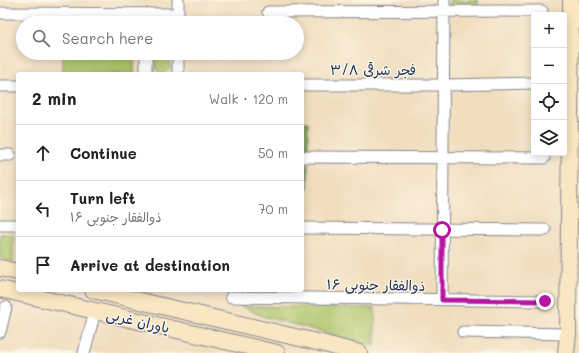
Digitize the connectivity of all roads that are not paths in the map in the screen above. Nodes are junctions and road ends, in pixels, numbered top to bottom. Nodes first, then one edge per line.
1 (178, 0) edge
2 (444, 0) edge
3 (571, 0) edge
4 (542, 11) dead end
5 (268, 12) dead end
6 (444, 12) junction
7 (0, 13) edge
8 (73, 16) edge
9 (178, 16) edge
10 (146, 60) edge
11 (178, 60) edge
12 (146, 72) edge
13 (178, 72) edge
14 (567, 82) edge
15 (531, 83) edge
16 (304, 85) edge
17 (0, 86) edge
18 (16, 86) edge
19 (443, 86) junction
20 (304, 157) edge
21 (443, 158) junction
22 (544, 158) dead end
23 (0, 225) edge
24 (16, 225) edge
25 (304, 228) edge
26 (442, 230) junction
27 (545, 230) dead end
28 (0, 268) edge
29 (16, 272) edge
30 (0, 289) edge
31 (110, 292) edge
32 (288, 294) edge
33 (145, 296) edge
34 (231, 297) dead end
35 (442, 300) junction
36 (545, 301) dead end
37 (6, 307) dead end
38 (95, 311) junction
39 (0, 332) edge
40 (463, 332) dead end
41 (568, 334) junction
42 (84, 353) edge
43 (277, 353) edge
44 (359, 353) edge
45 (566, 353) edge

1 - 9 street
2 - 6 street
3 - 14 main road
4 - 6 street
5 - 6 street
6 - 19 street
7 - 8 street
10 - 12 street
11 - 13 street
14 - 41 main road
15 - 19 street, ۳/۸ فجر شرقی
16 - 19 street, ۳/۸ فجر شرقی
17 - 18 street
19 - 21 street
20 - 21 street
21 - 22 street
21 - 26 street
23 - 24 street
25 - 26 street
26 - 27 street
26 - 35 street
28 - 29 main road
30 - 38 main road, یاوران غربی
31 - 33 main road, یاوران غربی
32 - 34 street, ۱۶ ذوالفقار جنوبی
32 - 35 street, ۱۶ ذوالفقار جنوبی
33 - 44 main road, یاوران غربی
35 - 36 street, ۱۶ ذوالفقار جنوبی
37 - 39 street
38 - 42 street
38 - 43 main road, یاوران غربی
40 - 41 street
41 - 45 main road

